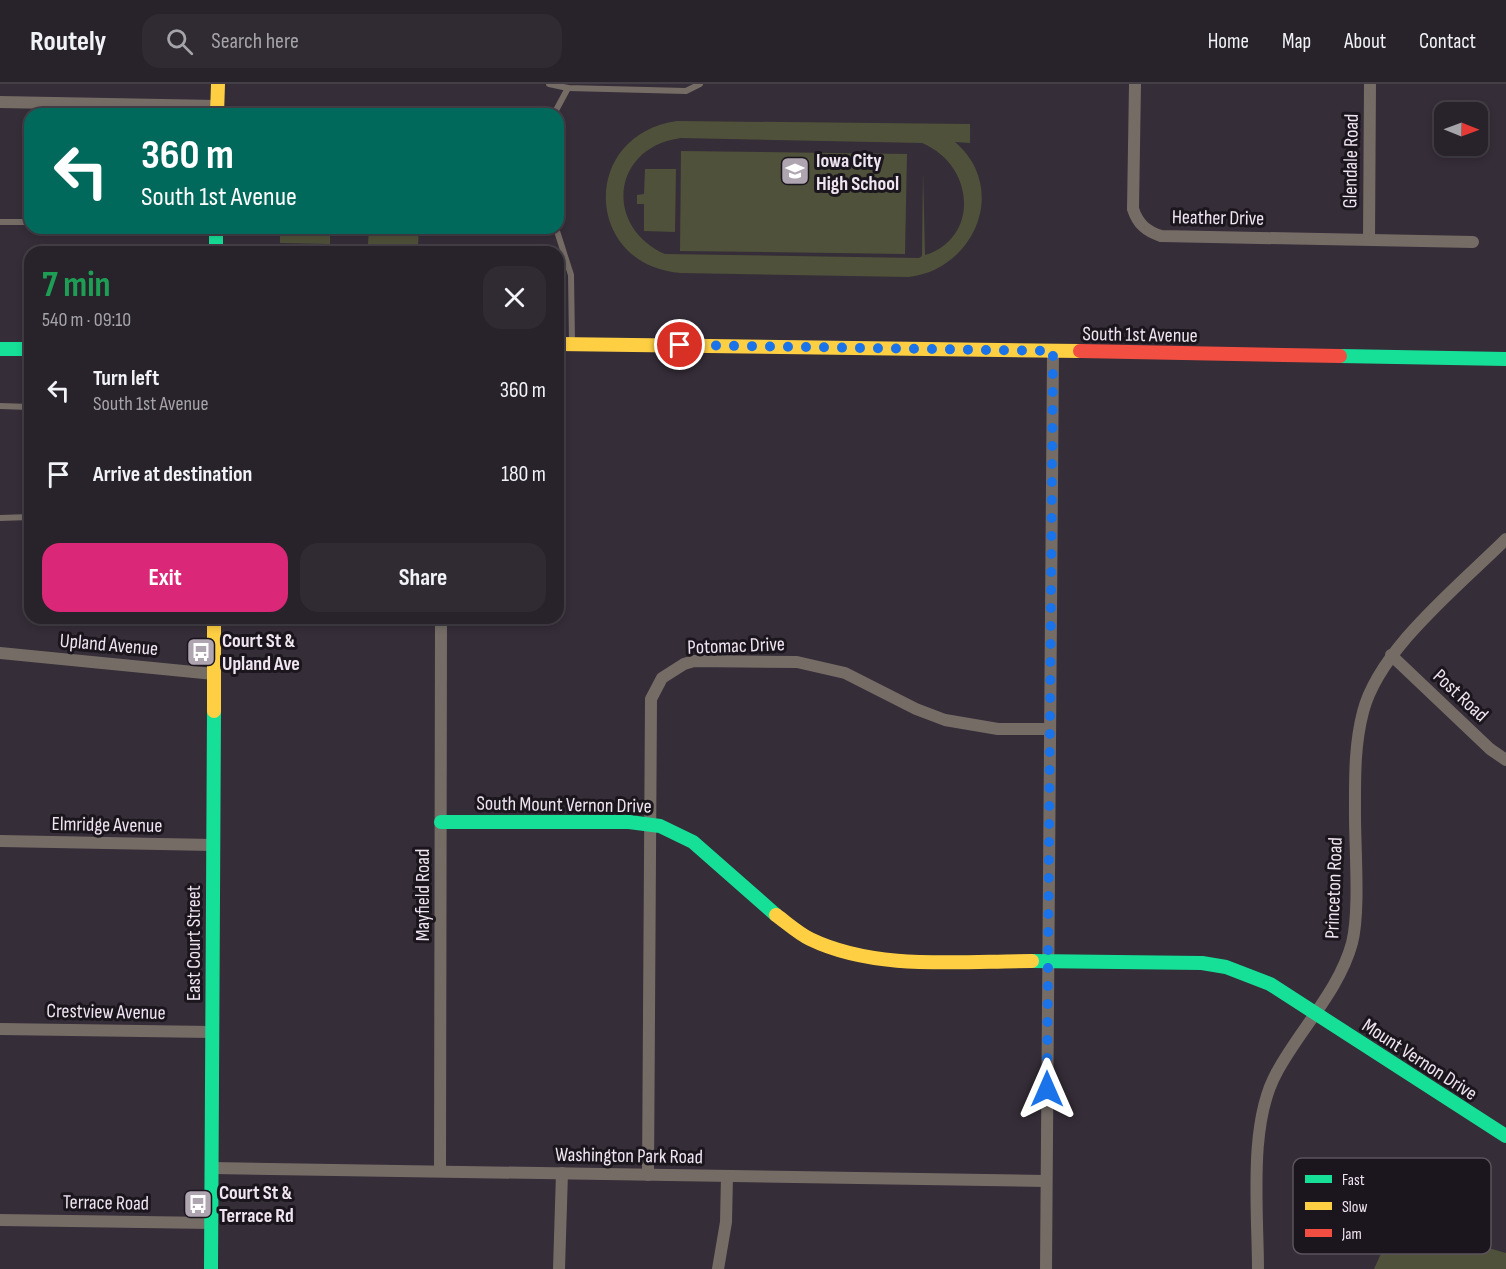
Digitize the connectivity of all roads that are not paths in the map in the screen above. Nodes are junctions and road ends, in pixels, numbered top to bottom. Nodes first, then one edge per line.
1 (218, 84) edge
2 (549, 84) edge
3 (700, 84) edge
4 (1135, 84) edge
5 (1370, 84) edge
6 (568, 88) junction
7 (0, 102) edge
8 (163, 108) edge
9 (217, 108) edge
10 (557, 108) edge
11 (0, 222) edge
12 (24, 222) edge
13 (1369, 238) junction
14 (1473, 242) dead end
15 (564, 254) edge
16 (565, 344) edge
17 (0, 349) edge
18 (24, 349) edge
19 (1053, 351) junction
20 (1506, 359) edge
21 (0, 406) edge
22 (24, 407) edge
23 (24, 517) edge
24 (0, 519) edge
25 (1506, 539) edge
26 (214, 624) edge
27 (441, 624) edge
28 (0, 653) edge
29 (1391, 656) junction
30 (214, 674) junction
31 (1050, 729) junction
32 (1506, 760) edge
33 (441, 822) junction
34 (650, 823) junction
35 (0, 841) edge
36 (213, 845) junction
37 (1048, 962) junction
38 (1315, 1013) junction
39 (0, 1029) edge
40 (213, 1032) junction
41 (1506, 1136) edge
42 (212, 1168) junction
43 (440, 1171) junction
44 (562, 1173) junction
45 (648, 1175) junction
46 (727, 1176) junction
47 (1046, 1181) junction
48 (0, 1220) edge
49 (212, 1223) junction
50 (212, 1269) edge
51 (559, 1269) edge
52 (718, 1269) edge
53 (1046, 1269) edge
54 (1258, 1269) edge

1 - 9 street
2 - 6 lane
3 - 6 lane
4 - 13 street, Heather Drive
5 - 13 street, Glendale Road
6 - 10 lane
7 - 8 street
11 - 12 lane
13 - 14 street
15 - 16 lane
16 - 19 street, South 1st Avenue
17 - 18 street
19 - 20 street, South 1st Avenue
19 - 31 street
21 - 22 lane
23 - 24 lane
25 - 29 street, Princeton Road
26 - 30 street, East Court Street
27 - 33 street, Mayfield Road
28 - 30 street, Upland Avenue
29 - 32 street, Post Road
29 - 38 street, Princeton Road
30 - 36 street, East Court Street
31 - 34 street, Potomac Drive
31 - 37 street
33 - 34 street, South Mount Vernon Drive
33 - 43 street, Mayfield Road
34 - 37 street, South Mount Vernon Drive
34 - 45 street, Potomac Drive
35 - 36 street, Elmridge Avenue
36 - 40 street, East Court Street
37 - 38 street, South Mount Vernon Drive
37 - 47 street
38 - 41 street, Mount Vernon Drive
38 - 54 street, Princeton Road
39 - 40 street, Crestview Avenue
40 - 42 street, East Court Street
42 - 43 street, Washington Park Road
42 - 49 street, East Court Street
43 - 44 street, Washington Park Road
44 - 45 street, Washington Park Road
44 - 51 street
45 - 46 street, Washington Park Road
46 - 47 street, Washington Park Road
46 - 52 street
47 - 53 street
48 - 49 street, Terrace Road
49 - 50 street, East Court Street

